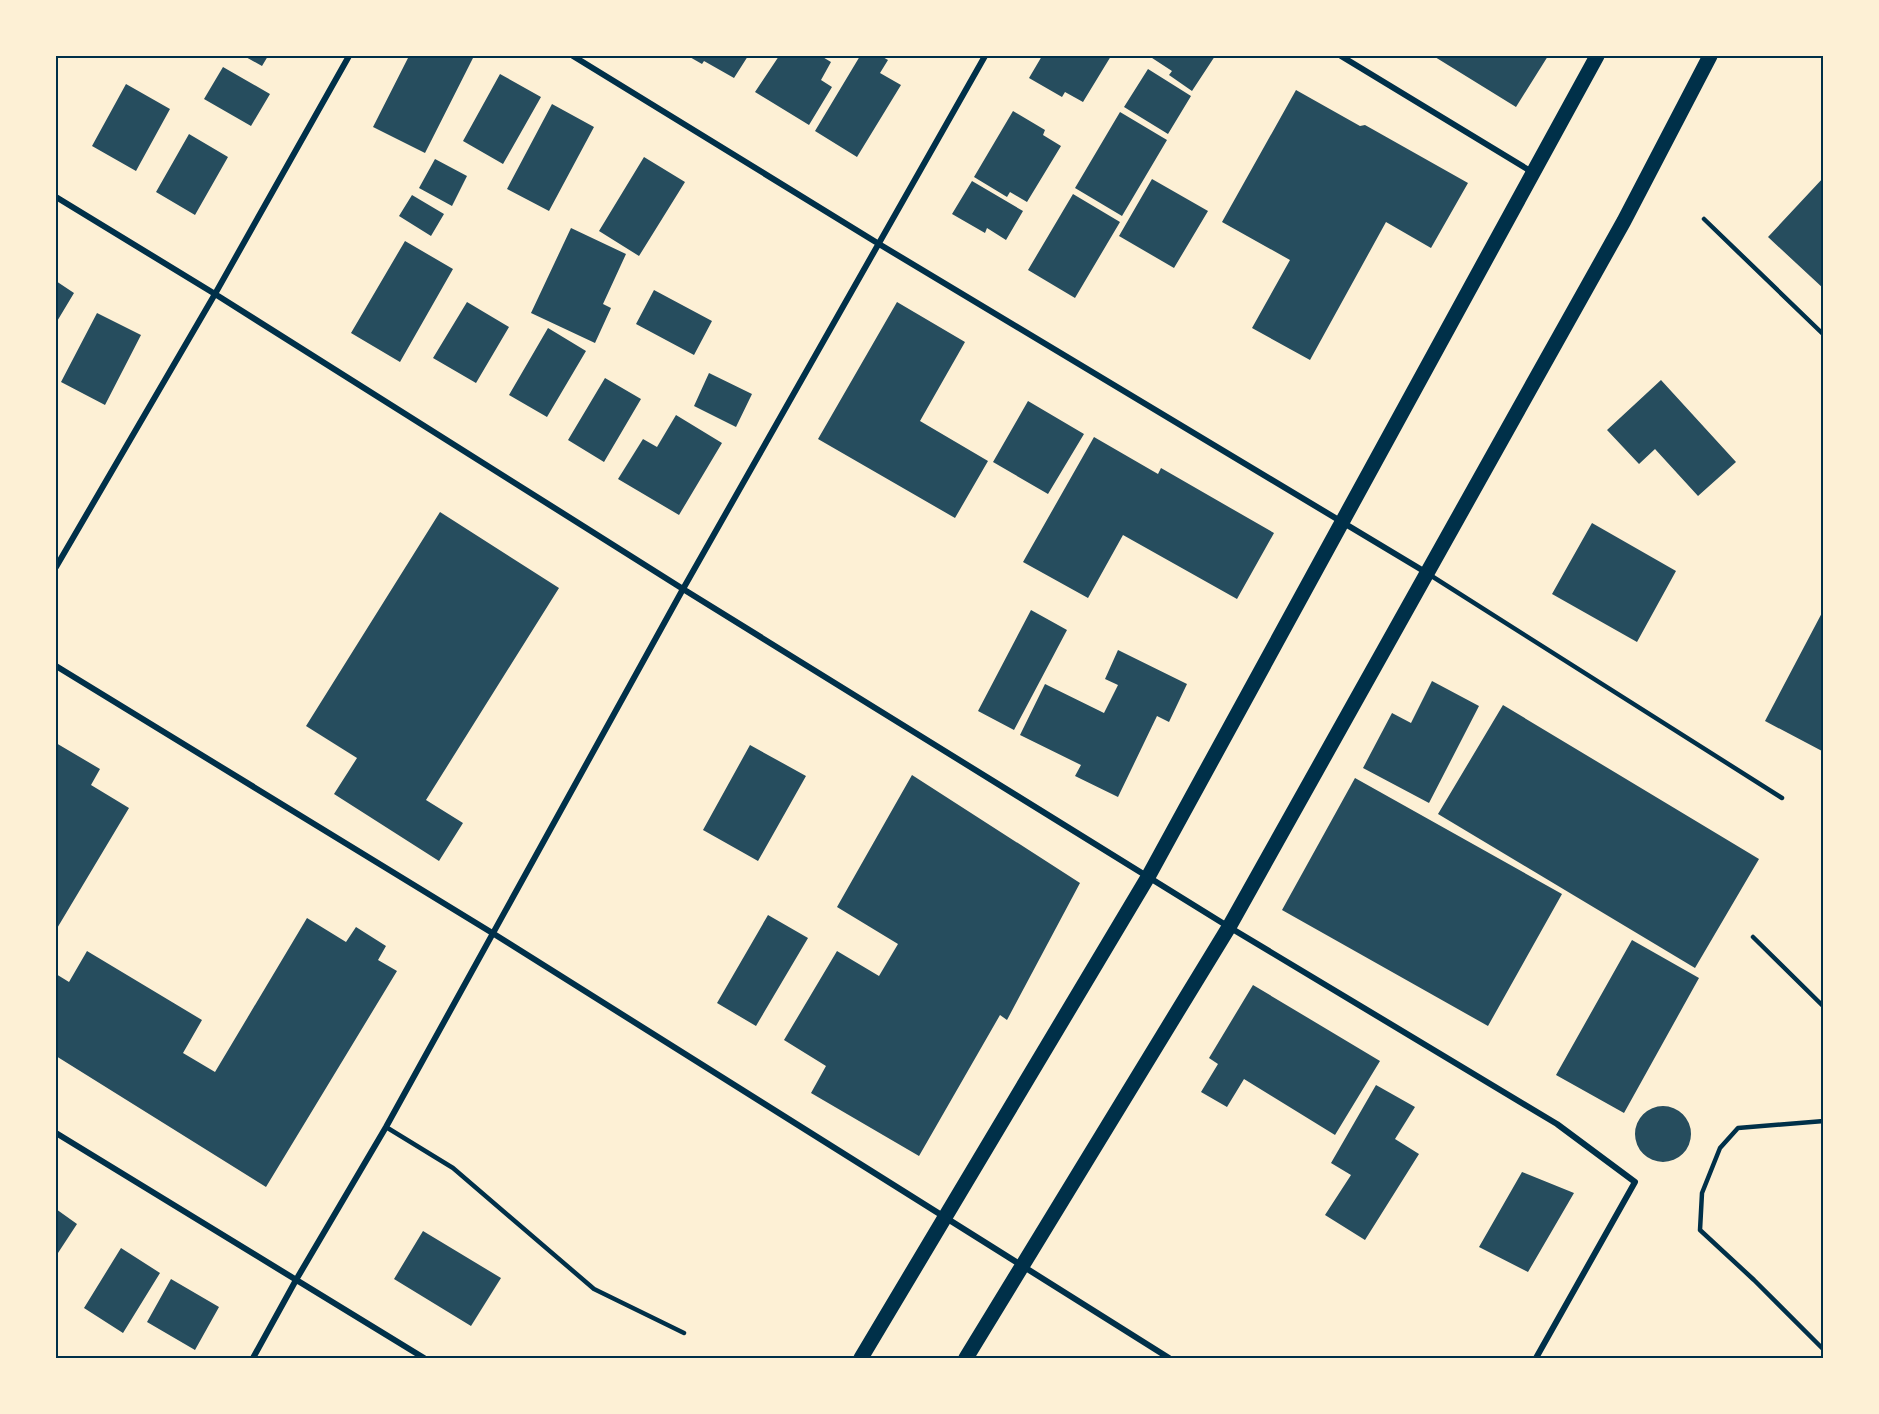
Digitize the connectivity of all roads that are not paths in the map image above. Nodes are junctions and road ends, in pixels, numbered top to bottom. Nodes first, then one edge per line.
1 (349, 56) edge
2 (573, 56) edge
3 (985, 56) edge
4 (1341, 56) edge
5 (1598, 56) edge
6 (1710, 56) edge
7 (1533, 172) junction
8 (56, 197) edge
9 (1704, 219) dead end
10 (879, 244) junction
11 (215, 294) junction
12 (1824, 335) edge
13 (1342, 521) junction
14 (56, 567) edge
15 (1428, 574) junction
16 (683, 589) junction
17 (56, 666) edge
18 (1782, 798) dead end
19 (1148, 877) junction
20 (1228, 927) junction
21 (494, 934) junction
22 (1753, 937) dead end
23 (1824, 1007) edge
24 (1824, 1121) edge
25 (386, 1127) junction
26 (56, 1133) edge
27 (944, 1217) junction
28 (1023, 1267) junction
29 (296, 1280) junction
30 (684, 1333) dead end
31 (1824, 1350) edge
32 (253, 1359) edge
33 (424, 1359) edge
34 (861, 1359) edge
35 (966, 1359) edge
36 (1169, 1359) edge
37 (1536, 1359) edge

1 - 11 street
2 - 10 street
3 - 10 street
4 - 7 street
5 - 7 main road
6 - 15 main road
7 - 13 main road
8 - 11 street
9 - 12 lane
10 - 13 street
10 - 16 street
11 - 14 street
11 - 16 street
13 - 15 street
13 - 19 main road
15 - 18 lane
15 - 20 main road
16 - 19 street
16 - 21 street
17 - 21 street
19 - 20 street
19 - 27 main road
20 - 28 main road
20 - 37 street
21 - 25 street
21 - 27 street
22 - 23 lane
24 - 31 lane
25 - 29 street
25 - 30 lane
26 - 29 street
27 - 28 street
27 - 34 main road
28 - 35 main road
28 - 36 street
29 - 32 street
29 - 33 street

